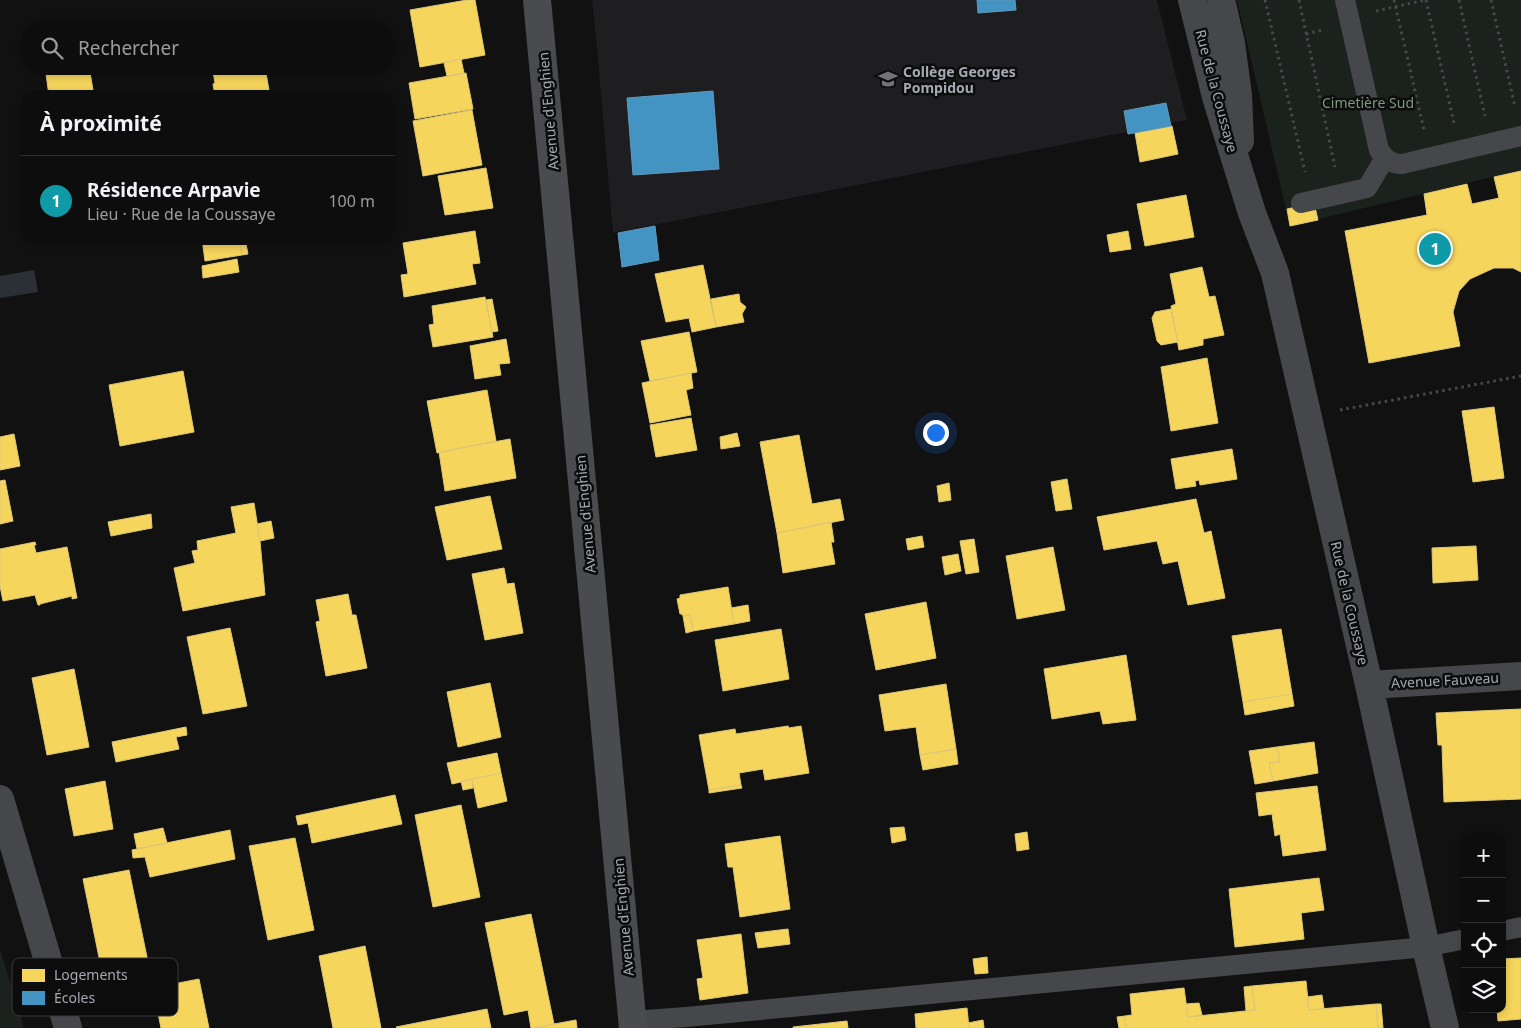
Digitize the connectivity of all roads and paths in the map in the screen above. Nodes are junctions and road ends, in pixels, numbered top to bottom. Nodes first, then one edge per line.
1 (538, 0) edge
2 (1192, 0) edge
3 (1221, 0) edge
4 (1265, 0) edge
5 (1299, 0) edge
6 (1394, 0) edge
7 (1426, 0) edge
8 (1459, 0) edge
9 (1491, 0) edge
10 (1396, 7) junction
11 (1347, 9) edge
12 (1517, 113) dead end
13 (1521, 136) edge
14 (1491, 143) junction
15 (1460, 150) junction
16 (1430, 157) junction
17 (1386, 158) junction
18 (1242, 182) junction
19 (1341, 194) junction
20 (1306, 202) joint
21 (1521, 376) edge
22 (1308, 416) junction
23 (1521, 676) edge
24 (1368, 685) junction
25 (0, 799) edge
26 (1521, 926) edge
27 (1506, 930) edge
28 (1461, 940) edge
29 (1426, 947) junction
30 (47, 958) edge
31 (64, 1016) edge
32 (633, 1024) edge
33 (68, 1028) edge
34 (1445, 1028) edge

1 - 32 main road, Avenue d'Enghien
2 - 18 street, Rue de la Coussaye
3 - 18 street, Rue de la Coussaye
4 - 20 path
5 - 19 path
6 - 10 path
7 - 10 path
7 - 15 path
8 - 14 path
9 - 12 path
10 - 11 path
10 - 16 path
11 - 17 lane
13 - 14 lane
14 - 15 lane
15 - 16 lane
16 - 17 lane
17 - 19 lane
18 - 22 street, Rue de la Coussaye
19 - 20 lane
21 - 22 path
22 - 24 street, Rue de la Coussaye
23 - 24 street, Avenue Fauveau
24 - 29 street, Rue de la Coussaye
25 - 30 street
26 - 27 lane
28 - 29 lane
29 - 32 lane
29 - 34 street, Rue de la Coussaye
31 - 33 street

